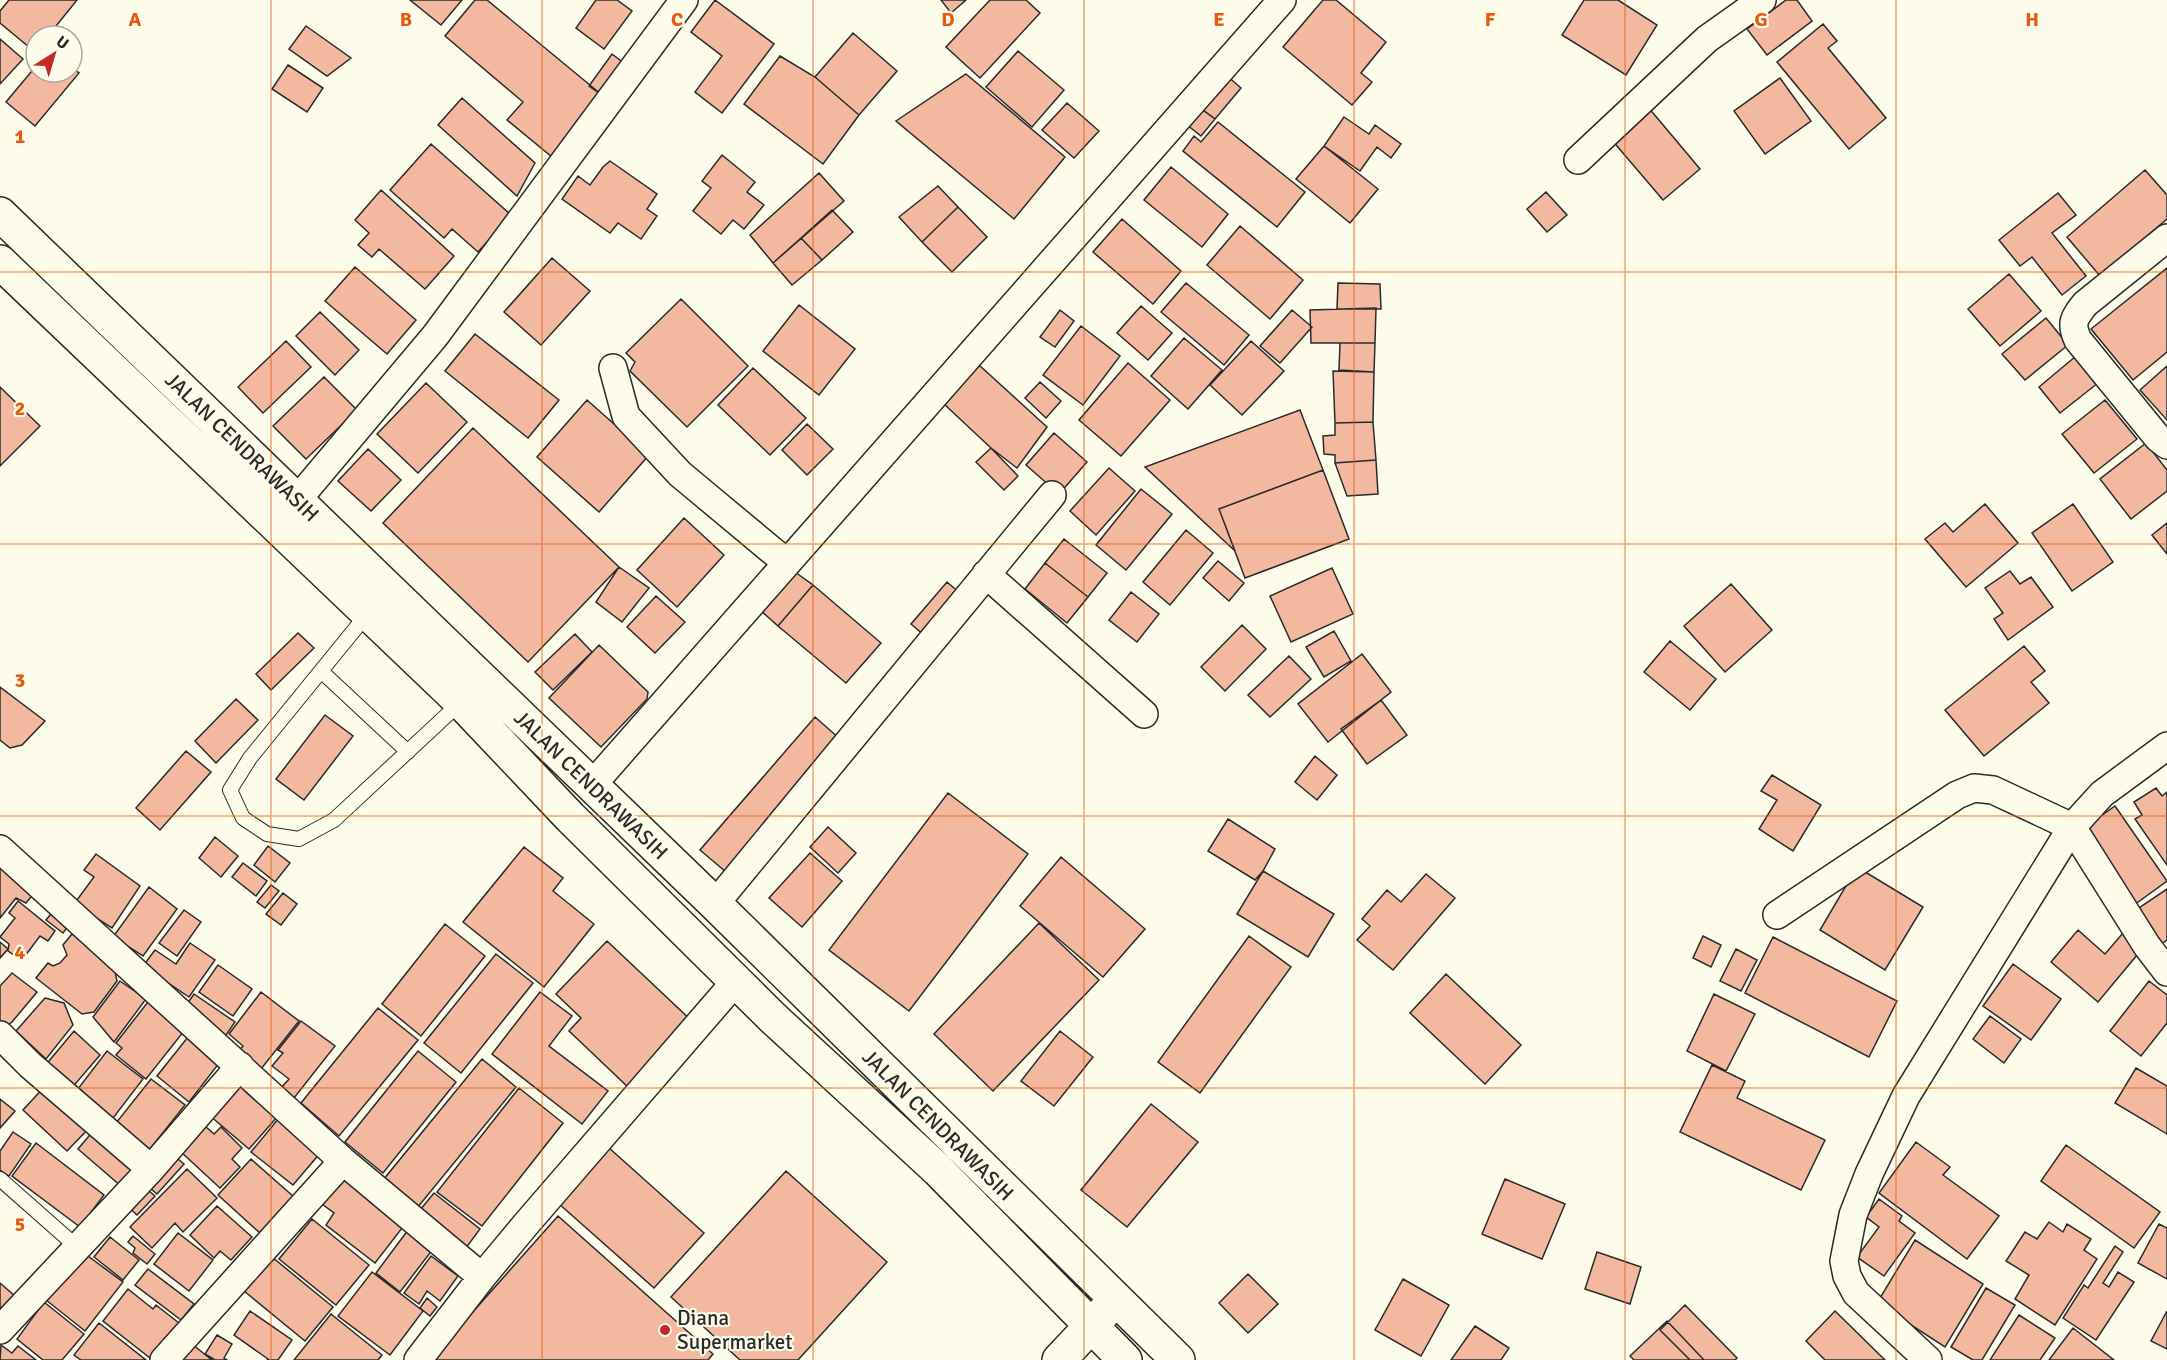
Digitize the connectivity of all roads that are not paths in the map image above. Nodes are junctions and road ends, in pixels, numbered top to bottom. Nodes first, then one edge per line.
1 (684, 0) edge
2 (1282, 0) edge
3 (1762, 0) edge
4 (1578, 160) dead end
5 (0, 214) edge
6 (2167, 238) edge
7 (0, 262) edge
8 (613, 368) dead end
9 (2167, 445) edge
10 (1052, 495) dead end
11 (297, 500) junction
12 (787, 563) junction
13 (986, 574) junction
14 (379, 601) junction
15 (321, 671) junction
16 (461, 702) junction
17 (1144, 714) dead end
18 (2167, 746) edge
19 (408, 752) junction
20 (592, 785) junction
21 (2072, 827) junction
22 (0, 849) edge
23 (715, 904) junction
24 (1777, 915) dead end
25 (2167, 972) edge
26 (736, 981) junction
27 (0, 1035) edge
28 (240, 1066) junction
29 (343, 1161) junction
30 (151, 1169) junction
31 (0, 1179) edge
32 (77, 1247) junction
33 (482, 1277) junction
34 (1115, 1300) junction
35 (1090, 1326) junction
36 (0, 1330) edge
37 (164, 1360) edge
38 (418, 1360) edge
39 (1059, 1360) edge
40 (1125, 1360) edge
41 (1178, 1360) edge
42 (1928, 1360) edge

1 - 11 street
2 - 12 street
3 - 4 street
5 - 11 main road, JALAN CENDRAWASIH
6 - 9 street
7 - 14 main road, JALAN CENDRAWASIH
8 - 12 street
10 - 13 street
11 - 14 main road, JALAN CENDRAWASIH
12 - 20 street
13 - 17 street
13 - 23 street
14 - 15 lane
14 - 16 main road, JALAN CENDRAWASIH
14 - 20 main road, JALAN CENDRAWASIH
15 - 19 lane
15 - 19 lane
16 - 19 lane
16 - 26 main road, JALAN CENDRAWASIH
18 - 21 street
20 - 23 main road, JALAN CENDRAWASIH
21 - 24 street
21 - 25 street
21 - 42 street
22 - 28 street
23 - 34 main road, JALAN CENDRAWASIH
26 - 33 street
26 - 35 main road, JALAN CENDRAWASIH
27 - 30 street
28 - 29 street
28 - 30 street
29 - 33 street
29 - 37 street
30 - 32 street
31 - 32 lane
32 - 36 street
33 - 38 street
34 - 35 main road
34 - 41 main road, JALAN CENDRAWASIH
35 - 39 main road
35 - 40 main road, JALAN CENDRAWASIH

